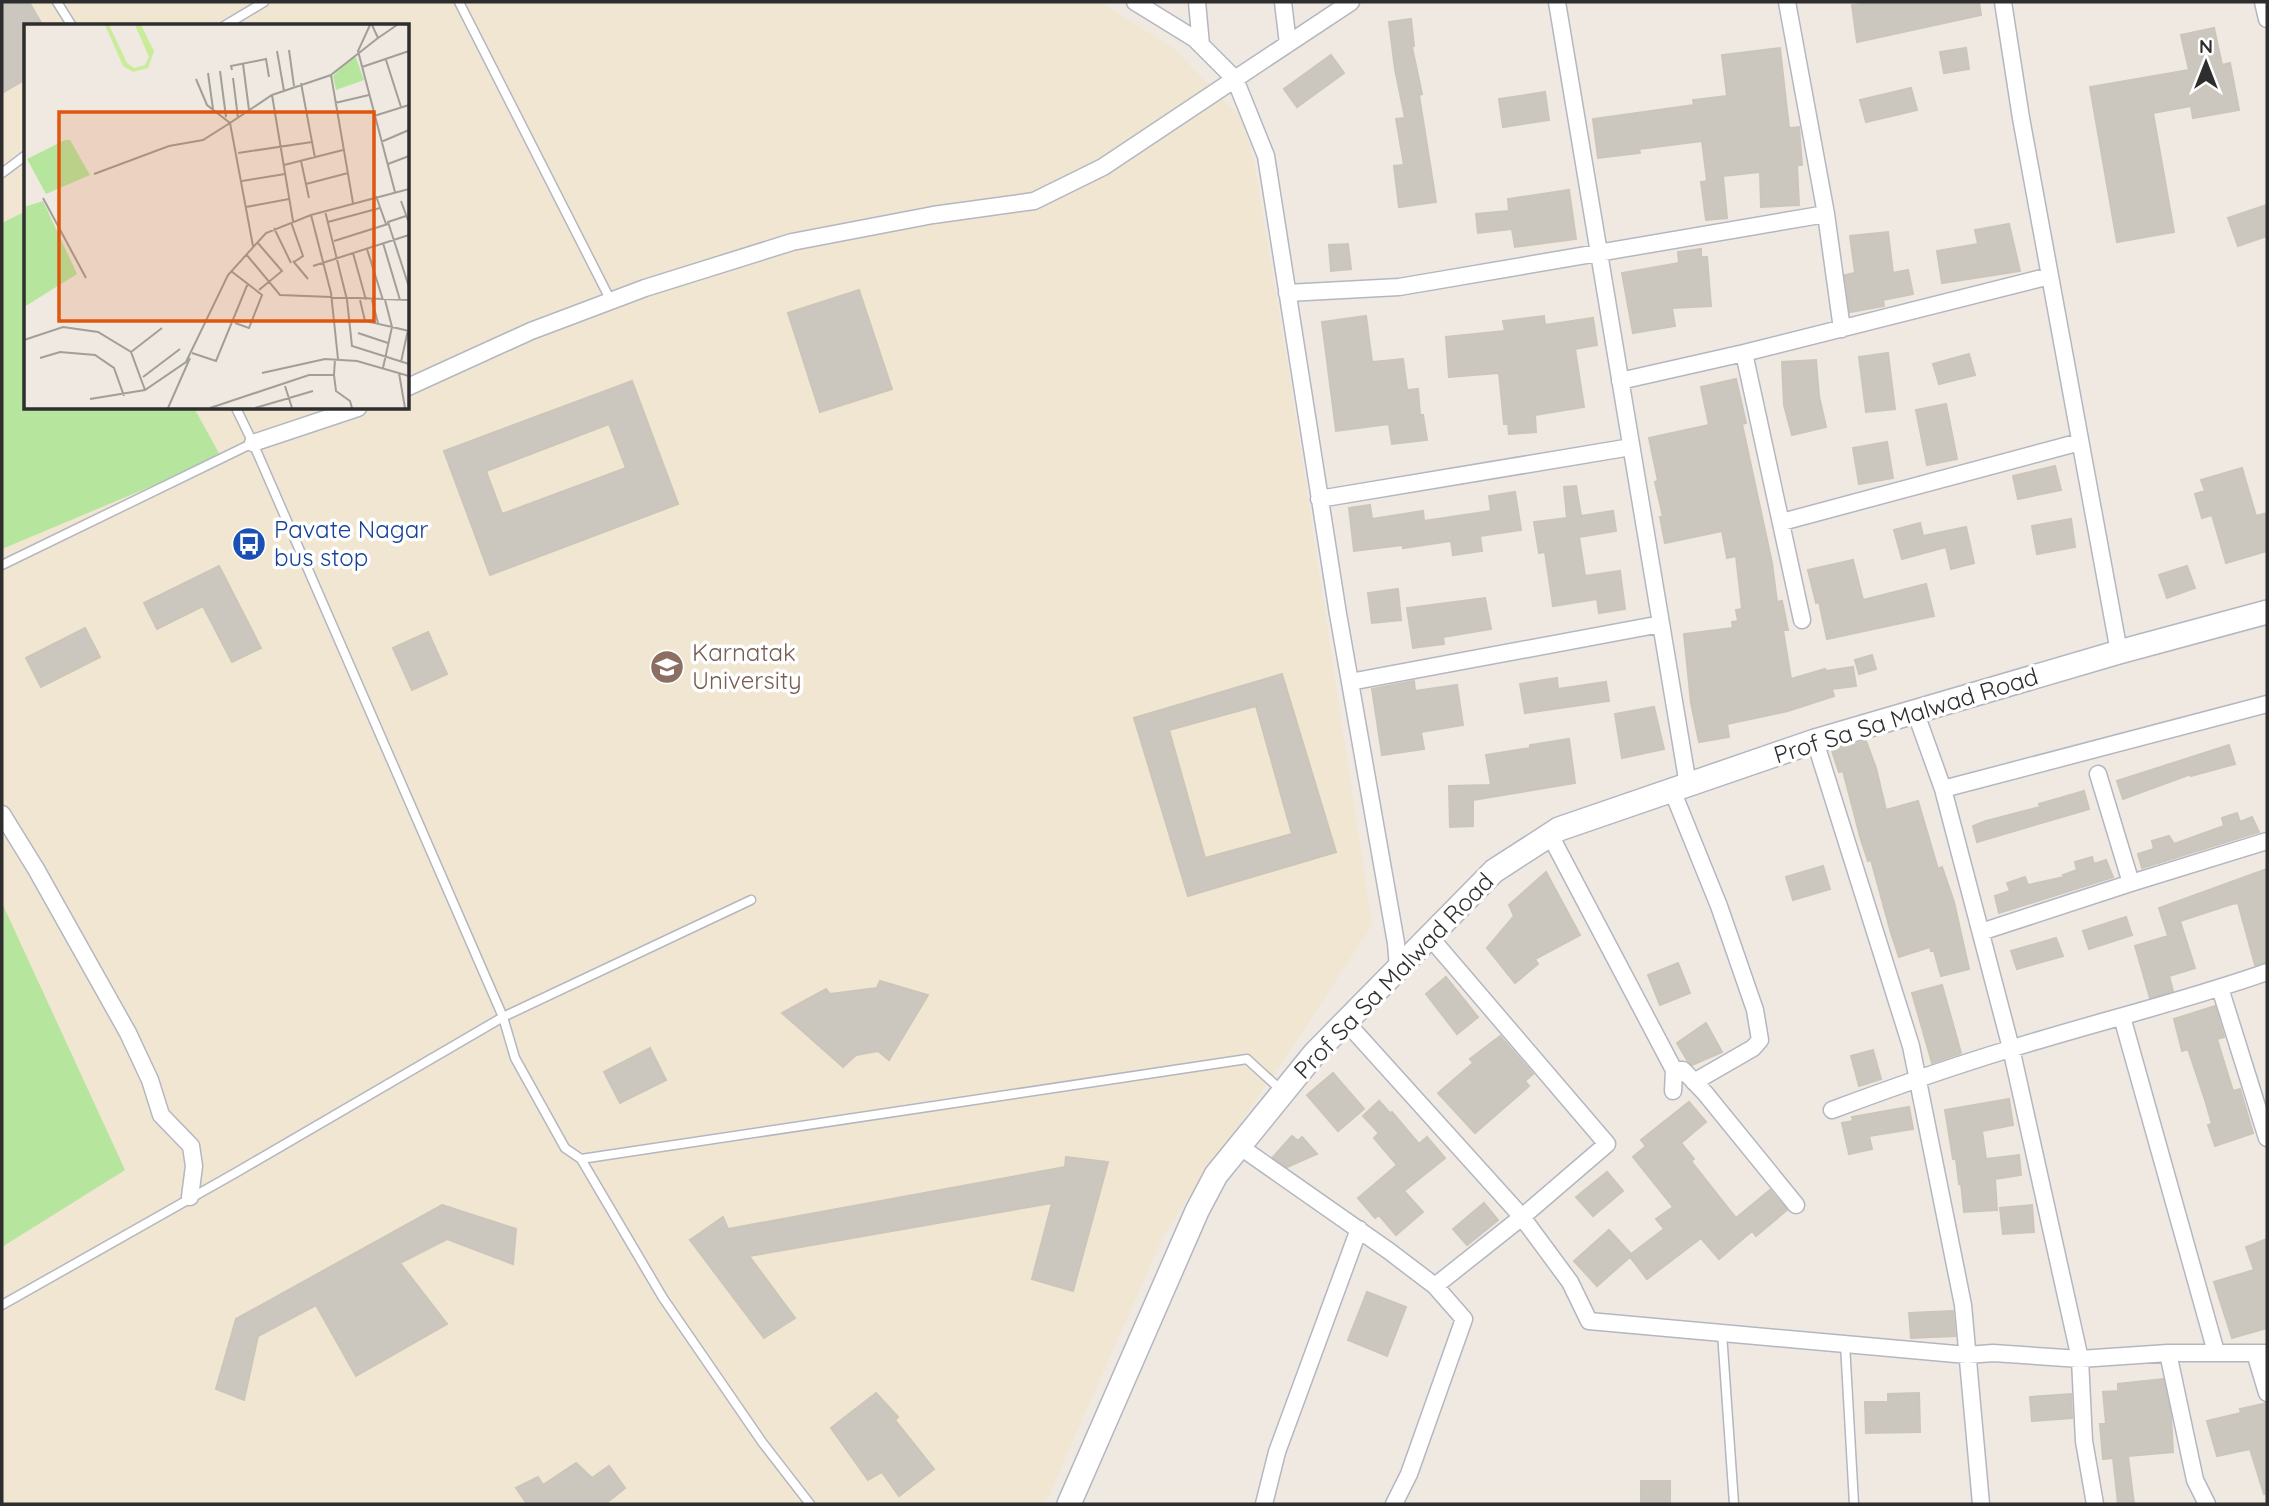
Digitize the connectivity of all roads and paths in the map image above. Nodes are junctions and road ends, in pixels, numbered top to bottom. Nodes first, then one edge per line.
1 (57, 2) edge
2 (264, 2) edge
3 (459, 2) edge
4 (1135, 2) edge
5 (1197, 2) edge
6 (1283, 2) edge
7 (1351, 2) edge
8 (1557, 2) edge
9 (1787, 2) edge
10 (2003, 2) edge
11 (2263, 2) edge
12 (2267, 19) edge
13 (71, 24) edge
14 (227, 24) edge
15 (1288, 44) junction
16 (1201, 45) junction
17 (1235, 79) junction
18 (24, 156) edge
19 (2, 173) edge
20 (1826, 214) junction
21 (1599, 254) junction
22 (2050, 276) junction
23 (1287, 293) junction
24 (611, 301) junction
25 (1842, 328) junction
26 (1744, 354) junction
27 (1620, 381) junction
28 (410, 386) edge
29 (237, 410) edge
30 (352, 410) edge
31 (2080, 442) junction
32 (253, 443) junction
33 (1631, 447) junction
34 (1319, 499) junction
35 (1782, 522) junction
36 (2, 565) edge
37 (2267, 612) edge
38 (1802, 620) dead end
39 (1661, 624) junction
40 (2119, 652) junction
41 (1350, 682) junction
42 (2267, 704) edge
43 (1915, 711) junction
44 (1815, 741) junction
45 (2098, 774) dead end
46 (1680, 788) junction
47 (1943, 789) junction
48 (2, 814) edge
49 (1550, 835) junction
50 (2267, 841) edge
51 (2131, 883) junction
52 (751, 900) dead end
53 (1981, 932) junction
54 (1429, 936) junction
55 (1398, 968) junction
56 (2267, 972) edge
57 (2220, 988) junction
58 (503, 1017) junction
59 (2122, 1017) junction
60 (1346, 1022) junction
61 (2011, 1048) junction
62 (1674, 1070) junction
63 (1917, 1079) junction
64 (1694, 1082) junction
65 (1673, 1091) dead end
66 (1283, 1092) junction
67 (1832, 1110) dead end
68 (2267, 1138) edge
69 (1239, 1146) junction
70 (581, 1159) junction
71 (190, 1197) junction
72 (1796, 1205) dead end
73 (1522, 1217) junction
74 (1359, 1230) junction
75 (1435, 1286) junction
76 (2, 1305) edge
77 (1722, 1333) junction
78 (1846, 1344) junction
79 (2216, 1352) junction
80 (2168, 1353) junction
81 (2261, 1353) edge
82 (1967, 1355) junction
83 (2080, 1359) junction
84 (2267, 1393) edge
85 (810, 1504) edge
86 (1069, 1504) edge
87 (1264, 1504) edge
88 (1394, 1504) edge
89 (1734, 1504) edge
90 (1854, 1504) edge
91 (1981, 1504) edge
92 (2095, 1504) edge
93 (2207, 1504) edge

1 - 13 lane
2 - 14 lane
3 - 24 lane
4 - 16 street
5 - 16 street
6 - 15 street
7 - 15 street
8 - 21 street
9 - 20 street
10 - 22 street
11 - 12 street
15 - 17 street
16 - 17 street
17 - 23 street
17 - 24 street
18 - 19 lane
20 - 21 street
20 - 25 street
21 - 23 street
21 - 27 street
22 - 25 street
22 - 31 street
23 - 34 street
24 - 28 street
25 - 26 street
26 - 27 street
26 - 35 street
27 - 33 street
29 - 32 lane
30 - 32 street
31 - 35 street
31 - 40 street
32 - 36 lane
32 - 58 lane
33 - 34 street
33 - 39 street
34 - 41 street
35 - 38 street
37 - 40 street, Prof Sa Sa Malwad Road
39 - 41 street
39 - 46 street
40 - 43 street, Prof Sa Sa Malwad Road
41 - 55 street
42 - 47 street
43 - 44 street, Prof Sa Sa Malwad Road
43 - 47 street
44 - 46 street, Prof Sa Sa Malwad Road
44 - 63 street
45 - 51 street
46 - 49 street, Prof Sa Sa Malwad Road
46 - 64 street
47 - 53 street
48 - 71 street
49 - 54 street, Prof Sa Sa Malwad Road
49 - 62 street
50 - 51 street
51 - 53 street
52 - 58 lane
53 - 61 street
54 - 55 street, Prof Sa Sa Malwad Road
54 - 73 street
55 - 60 street, Prof Sa Sa Malwad Road
56 - 57 street
57 - 59 street
57 - 68 street
58 - 70 lane
58 - 71 lane
59 - 61 street
59 - 79 street
60 - 66 street, Prof Sa Sa Malwad Road
60 - 73 street
61 - 63 street
61 - 83 street
62 - 64 street
62 - 65 street
63 - 67 street
63 - 82 street
64 - 72 street
66 - 69 street, Prof Sa Sa Malwad Road
66 - 70 lane
69 - 74 street
69 - 86 street, Prof Sa Sa Malwad Road
70 - 85 lane
71 - 76 lane
73 - 75 street
73 - 77 street
74 - 75 street
74 - 87 street
75 - 88 street
77 - 78 street
77 - 89 lane
78 - 82 street
78 - 90 lane
79 - 80 street
79 - 81 street
80 - 83 street
80 - 93 street
81 - 84 street
82 - 83 street
82 - 91 street
83 - 92 street

